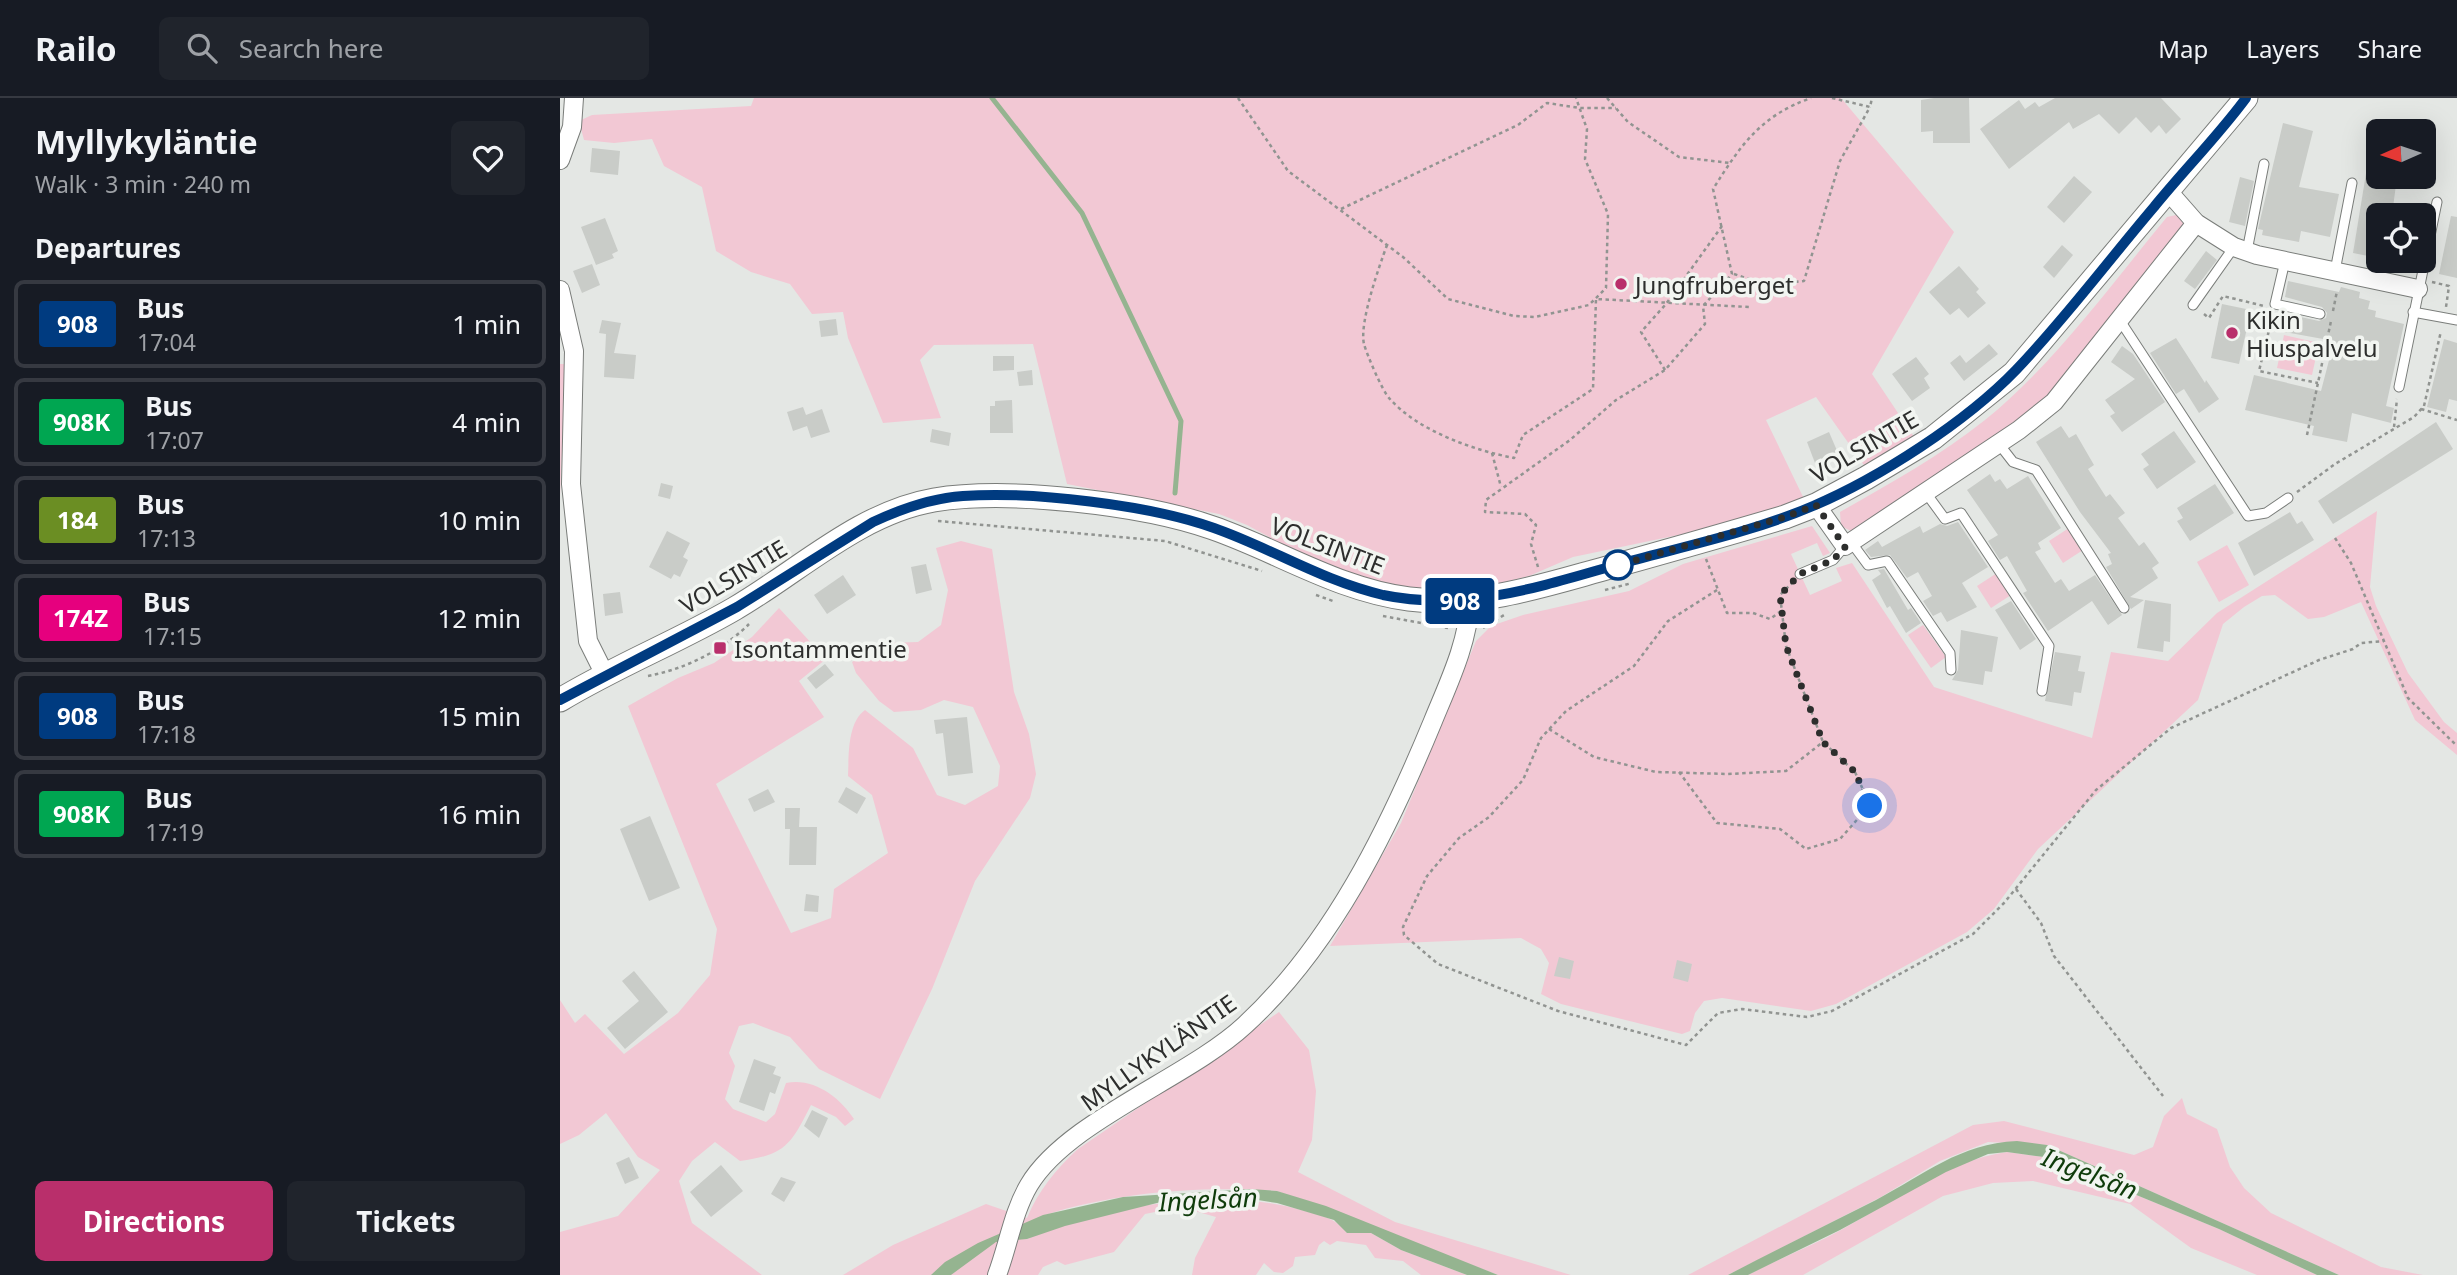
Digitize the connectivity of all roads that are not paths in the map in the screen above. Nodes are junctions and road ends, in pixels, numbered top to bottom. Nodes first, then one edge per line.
1 (574, 98) edge
2 (2246, 98) edge
3 (560, 160) edge
4 (2264, 164) dead end
5 (2352, 183) dead end
6 (2167, 190) junction
7 (2437, 202) dead end
8 (2196, 223) junction
9 (2240, 249) junction
10 (2285, 261) junction
11 (2338, 272) junction
12 (2419, 284) junction
13 (560, 290) edge
14 (2193, 305) road end
15 (2413, 312) junction
16 (2320, 314) dead end
17 (2119, 319) junction
18 (2457, 320) edge
19 (2399, 387) road end
20 (1999, 443) junction
21 (1926, 493) junction
22 (2288, 498) road end
23 (1816, 505) junction
24 (1848, 545) junction
25 (1800, 574) road end
26 (1470, 601) junction
27 (2124, 608) dead end
28 (1951, 670) dead end
29 (606, 675) junction
30 (2042, 691) dead end
31 (560, 700) edge
32 (997, 1275) edge

1 - 3 street
2 - 6 street, VOLSINTIE
4 - 9 lane
5 - 11 lane
6 - 8 street
6 - 23 street, VOLSINTIE
7 - 12 lane
8 - 9 street
8 - 17 street
9 - 10 street
9 - 14 lane
10 - 11 street
10 - 16 lane
11 - 12 street
12 - 15 lane
13 - 29 street
15 - 18 lane
15 - 19 lane
17 - 20 street
17 - 22 lane
20 - 21 street
20 - 27 lane
21 - 24 street
21 - 30 lane
23 - 24 street
23 - 26 street, VOLSINTIE
24 - 25 lane
24 - 28 lane
26 - 29 street, VOLSINTIE
26 - 32 street, MYLLYKYLÄNTIE
29 - 31 street, VOLSINTIE

